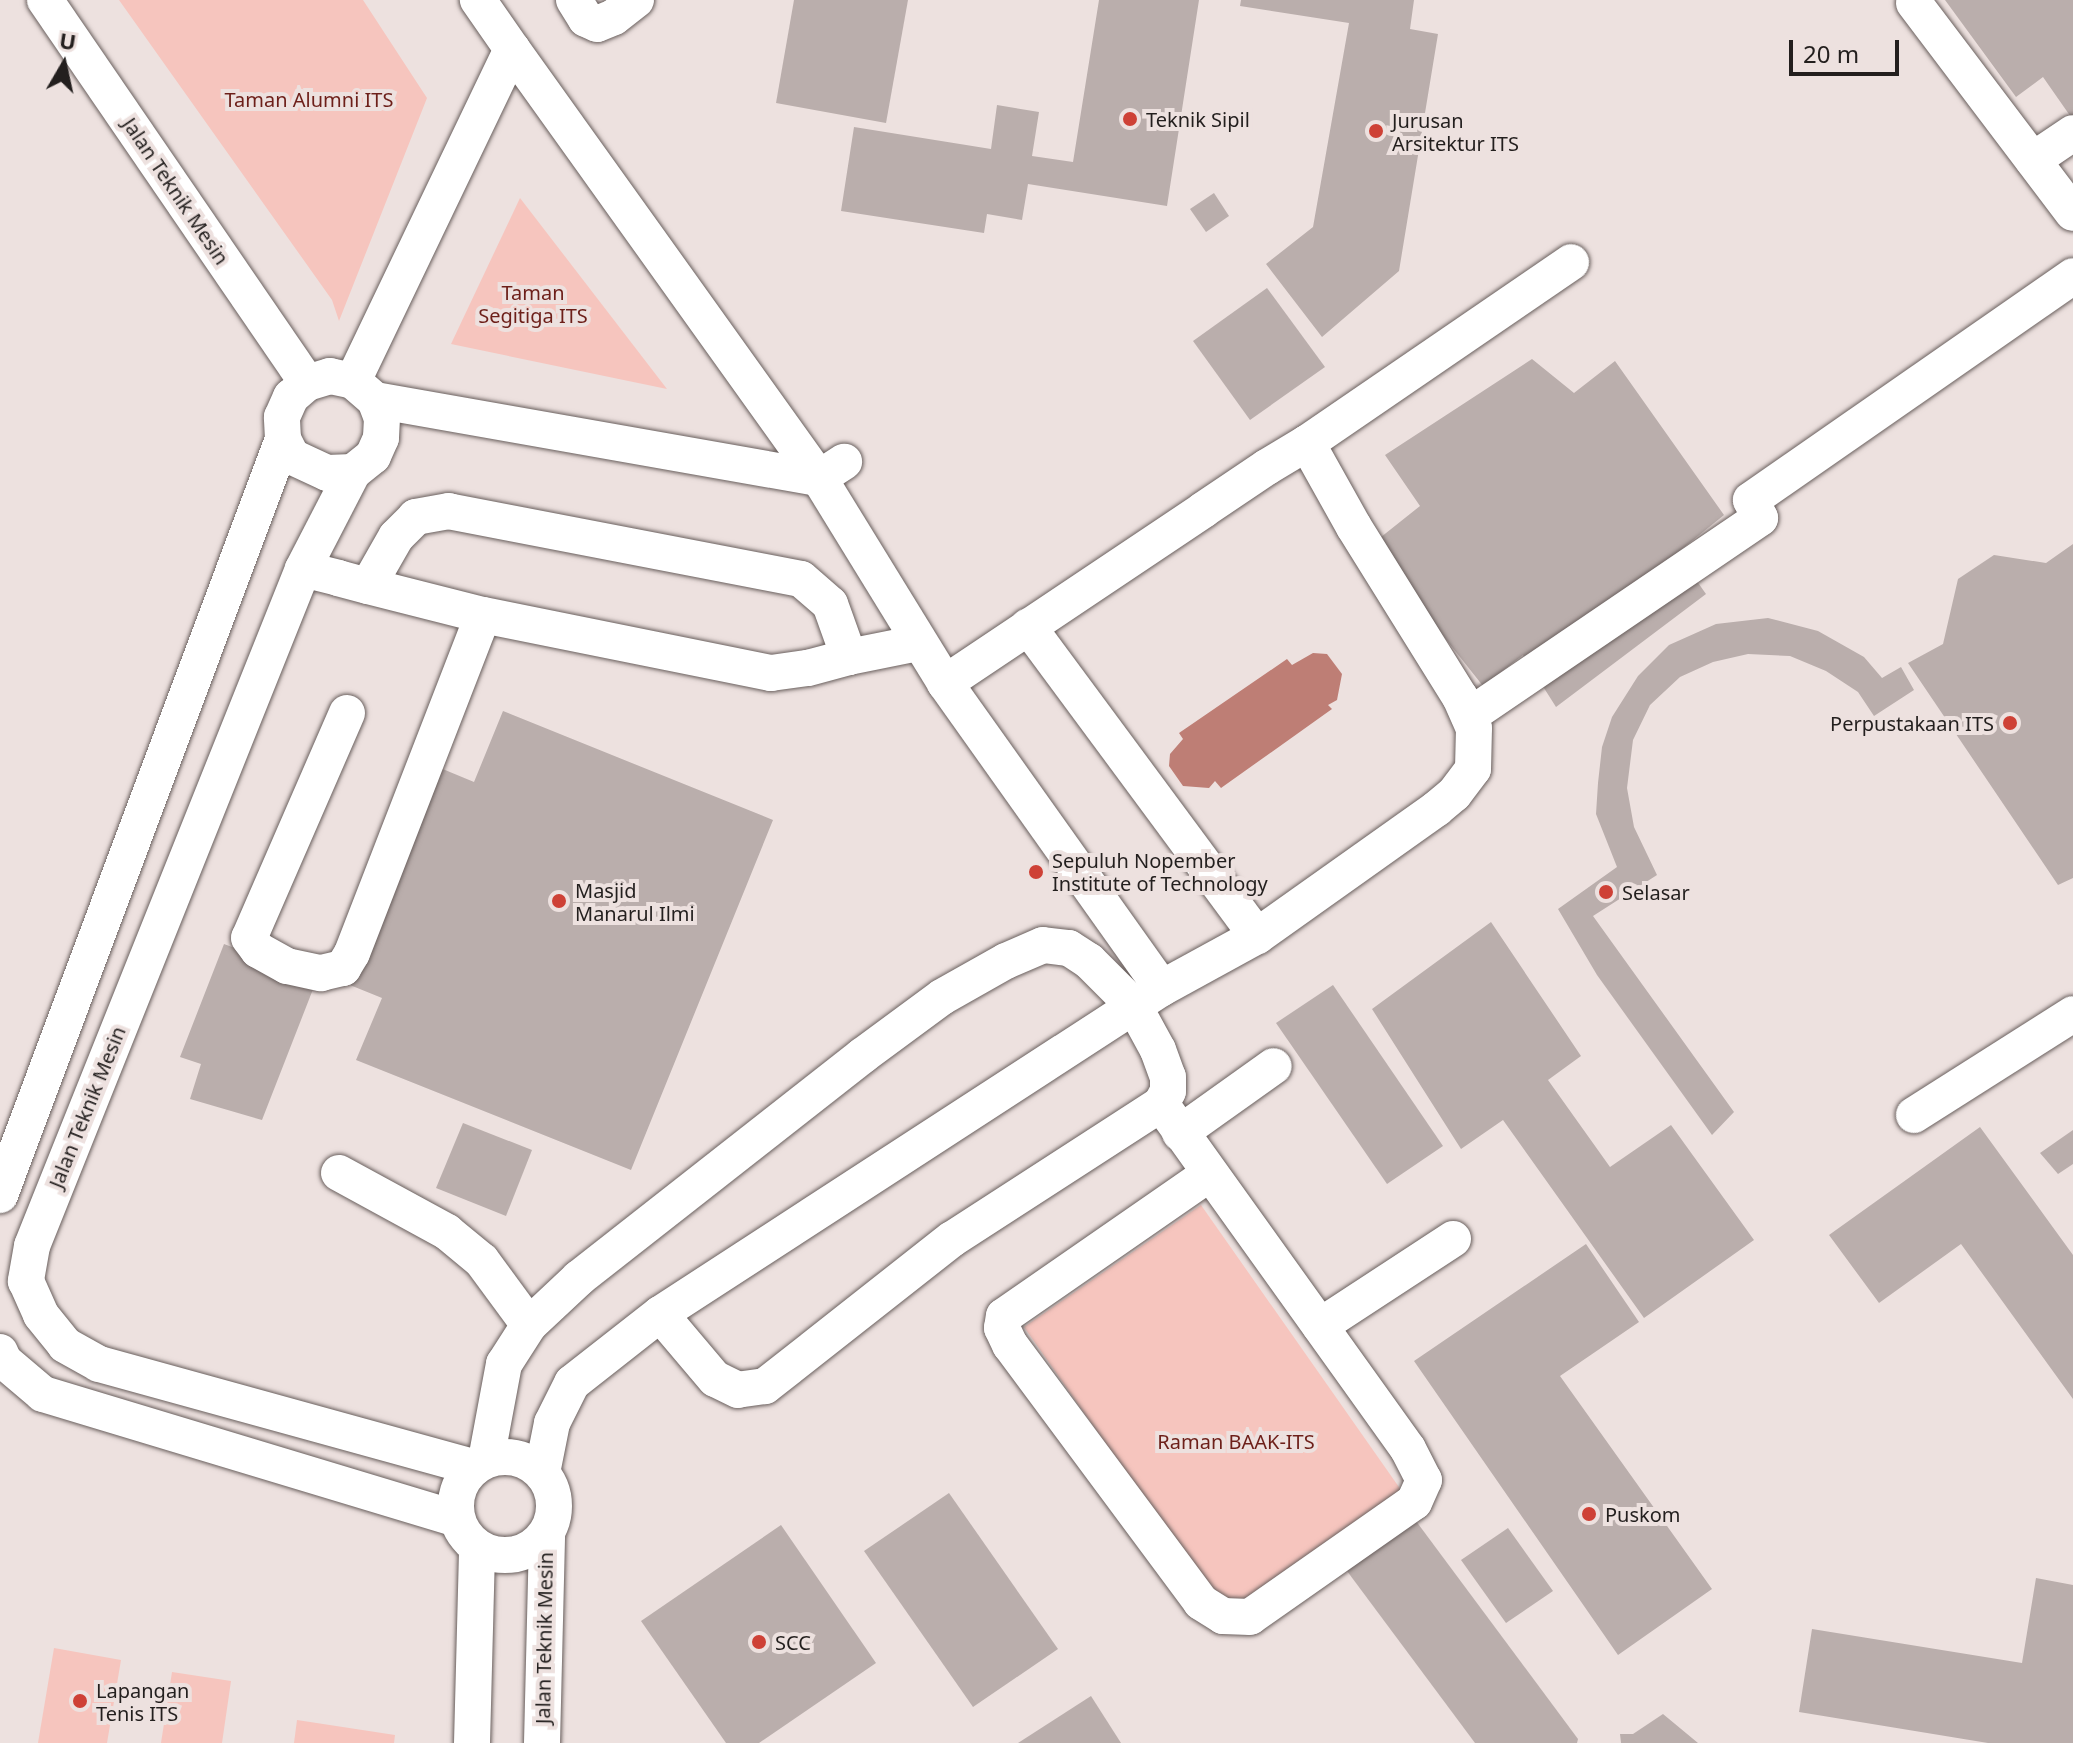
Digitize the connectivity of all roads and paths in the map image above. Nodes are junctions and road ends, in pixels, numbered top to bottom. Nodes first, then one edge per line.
1 (45, 0) edge
2 (478, 0) edge
3 (574, 0) edge
4 (636, 0) edge
5 (1914, 3) dead end
6 (512, 49) junction
7 (2073, 133) edge
8 (2033, 160) junction
9 (2073, 213) edge
10 (1571, 262) dead end
11 (2073, 276) edge
12 (307, 383) junction
13 (364, 390) junction
14 (283, 439) junction
15 (1307, 443) junction
16 (832, 470) junction
17 (353, 472) junction
18 (303, 569) junction
19 (368, 586) junction
20 (483, 615) junction
21 (1028, 627) junction
22 (918, 643) junction
23 (849, 657) junction
24 (945, 683) junction
25 (347, 713) dead end
26 (1469, 716) junction
27 (1257, 936) junction
28 (1148, 997) junction
29 (2073, 1014) edge
30 (1274, 1066) dead end
31 (1914, 1115) dead end
32 (1170, 1119) junction
33 (339, 1173) dead end
34 (1208, 1175) junction
35 (0, 1195) edge
36 (1453, 1239) dead end
37 (660, 1314) junction
38 (529, 1325) junction
39 (1320, 1326) junction
40 (0, 1352) edge
41 (480, 1463) junction
42 (542, 1473) junction
43 (467, 1533) junction
44 (547, 1533) junction
45 (472, 1743) edge
46 (542, 1743) edge

1 - 12 street, Jalan Teknik Mesin
2 - 6 street
3 - 4 street
5 - 8 street
6 - 13 street
6 - 16 street
7 - 8 street
8 - 9 street
10 - 15 street
11 - 26 street
12 - 13 street
12 - 14 street
13 - 16 street
13 - 17 street
14 - 17 street
14 - 35 street
15 - 21 street
15 - 26 street
16 - 22 street
17 - 18 street, Jalan Teknik Mesin
18 - 19 street
18 - 41 street, Jalan Teknik Mesin
19 - 20 street
19 - 23 street
20 - 23 street
20 - 25 street
21 - 24 street
21 - 27 street
22 - 23 street
22 - 24 street
24 - 28 street
26 - 27 street
27 - 28 street
28 - 32 street
28 - 37 street
28 - 38 street
29 - 31 street
30 - 32 street
32 - 34 street
32 - 37 street
33 - 38 street
34 - 39 street
34 - 39 street
36 - 39 street
37 - 42 street
38 - 41 street
40 - 43 street, Jalan Teknik Mesin
41 - 42 street, Jalan Teknik Mesin
41 - 43 street
42 - 44 street, Jalan Teknik Mesin
43 - 44 street, Jalan Teknik Mesin
43 - 45 street
44 - 46 street, Jalan Teknik Mesin

